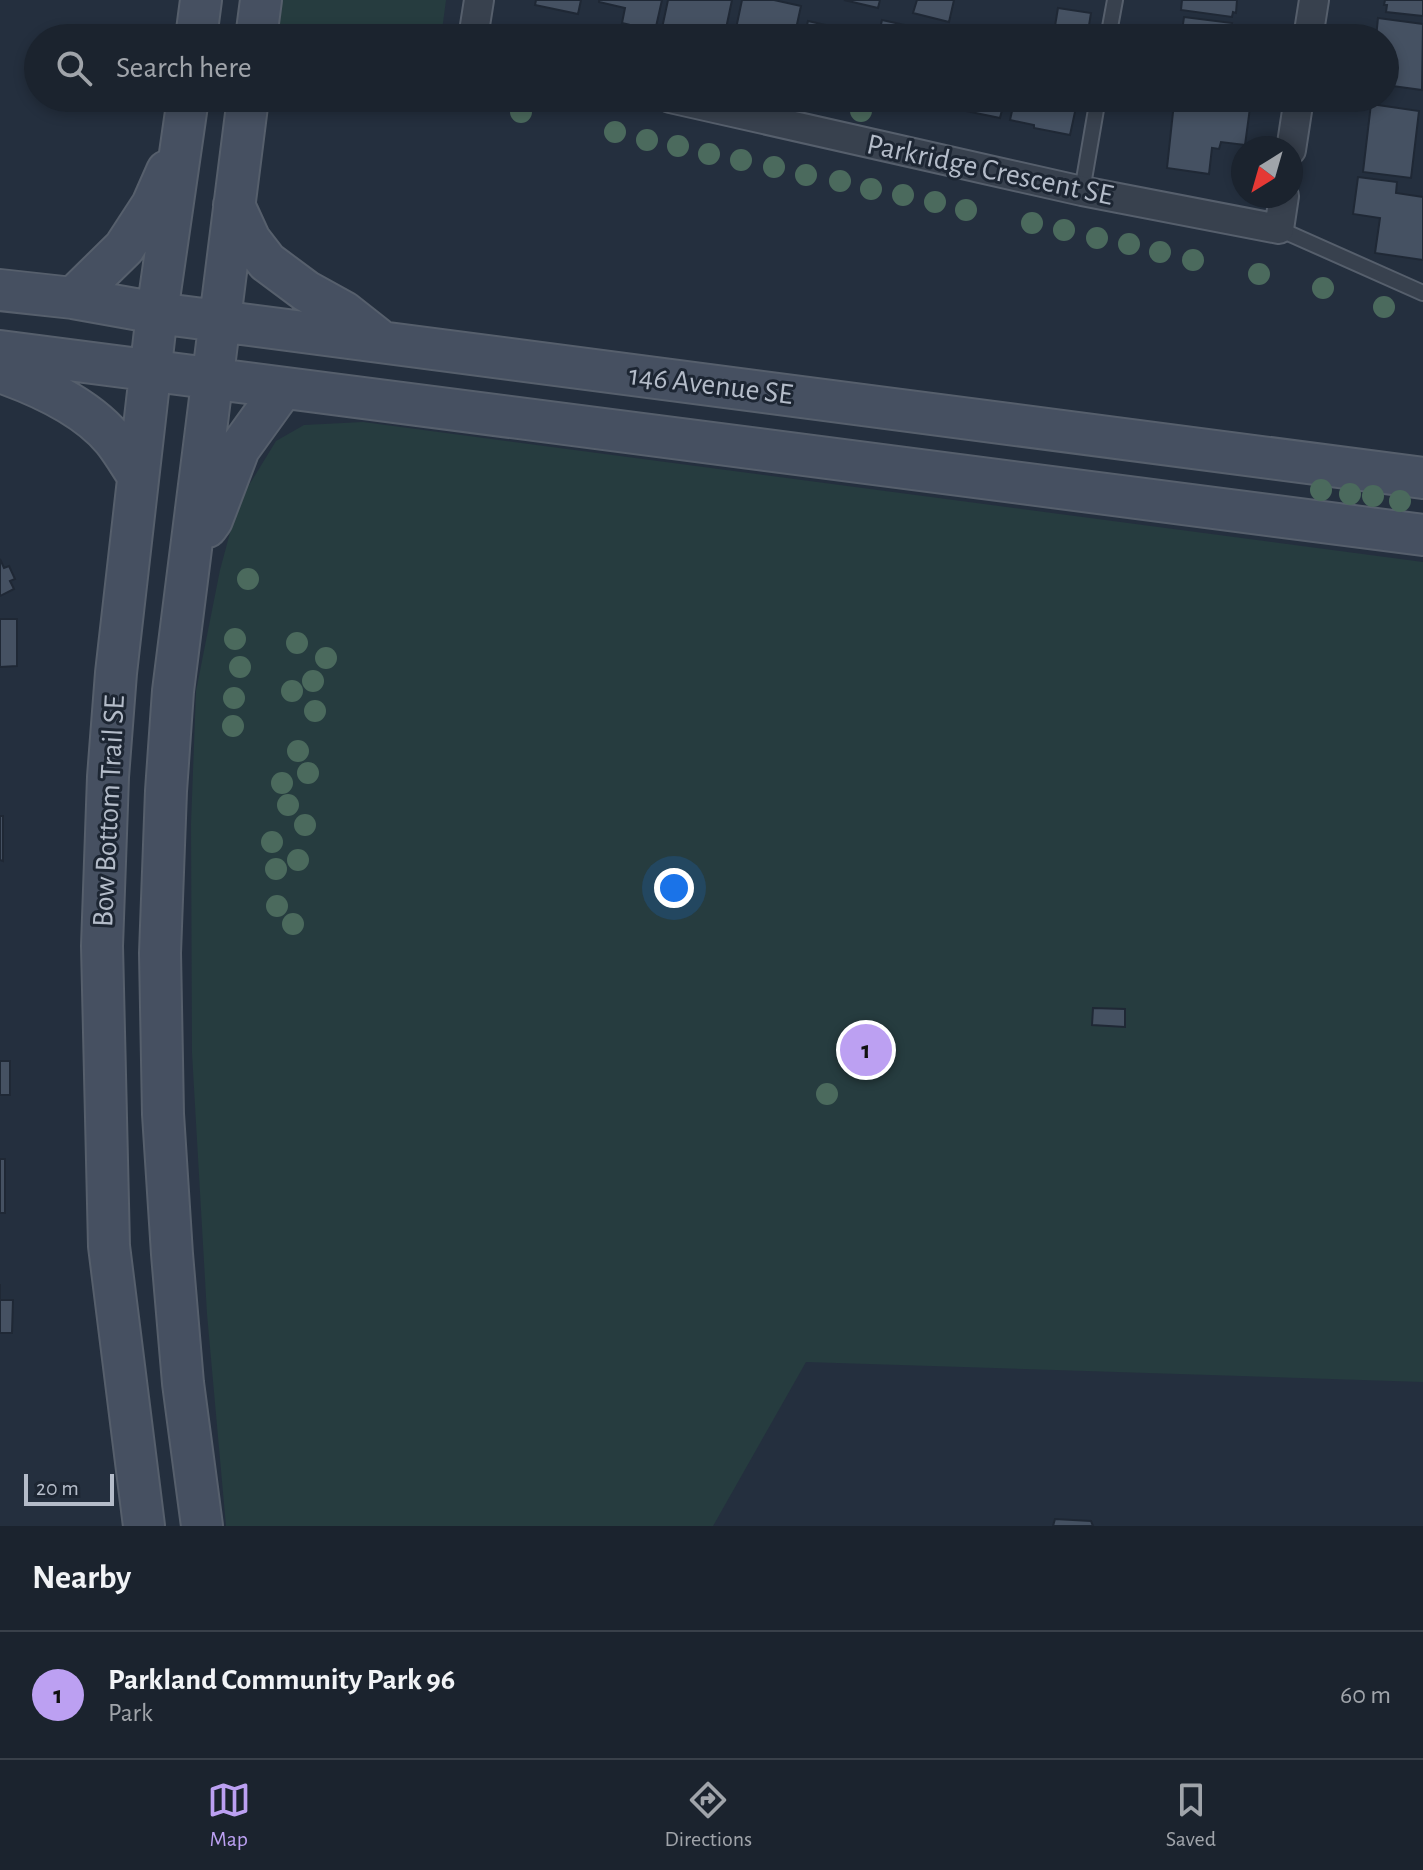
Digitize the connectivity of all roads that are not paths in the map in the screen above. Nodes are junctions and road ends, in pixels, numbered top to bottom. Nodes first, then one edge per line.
1 (201, 0) edge
2 (261, 0) edge
3 (479, 0) edge
4 (1115, 0) edge
5 (1314, 0) edge
6 (198, 24) edge
7 (258, 24) edge
8 (475, 24) edge
9 (1111, 24) edge
10 (1310, 24) edge
11 (186, 112) edge
12 (246, 112) edge
13 (732, 112) edge
14 (1096, 112) edge
15 (1297, 112) edge
16 (1293, 136) edge
17 (182, 139) junction
18 (1082, 191) junction
19 (234, 205) junction
20 (1282, 208) edge
21 (1279, 229) junction
22 (0, 290) edge
23 (1423, 293) edge
24 (73, 298) junction
25 (157, 313) junction
26 (220, 321) junction
27 (380, 341) junction
28 (0, 351) edge
29 (151, 370) junction
30 (0, 372) edge
31 (212, 377) junction
32 (283, 388) junction
33 (138, 476) junction
34 (1423, 478) edge
35 (1423, 535) edge
36 (191, 545) junction
37 (144, 1526) edge
38 (202, 1526) edge

1 - 6 street
2 - 7 street
3 - 8 street
4 - 9 lane
5 - 10 street
11 - 17 street, Bow Bottom Trail SE
12 - 19 street, Bow Bottom Trail SE
13 - 18 street, Parkridge Crescent SE
14 - 18 lane
15 - 16 street
17 - 24 street
17 - 25 street, Bow Bottom Trail SE
18 - 21 street, Parkridge Crescent SE
19 - 26 street, Bow Bottom Trail SE
19 - 27 street
20 - 21 street
21 - 23 lane
22 - 24 street, 146 Avenue SE
24 - 25 street, 146 Avenue SE
25 - 26 street, 146 Avenue SE
25 - 29 street, Bow Bottom Trail SE
26 - 27 street, 146 Avenue SE
26 - 31 street, Bow Bottom Trail SE
27 - 34 street, 146 Avenue SE
28 - 29 street, 146 Avenue SE
29 - 31 street, 146 Avenue SE
29 - 33 street, Bow Bottom Trail SE
30 - 33 street
31 - 32 street, 146 Avenue SE
31 - 36 street, Bow Bottom Trail SE
32 - 35 street, 146 Avenue SE
32 - 36 street
33 - 37 street, Bow Bottom Trail SE
36 - 38 street, Bow Bottom Trail SE

